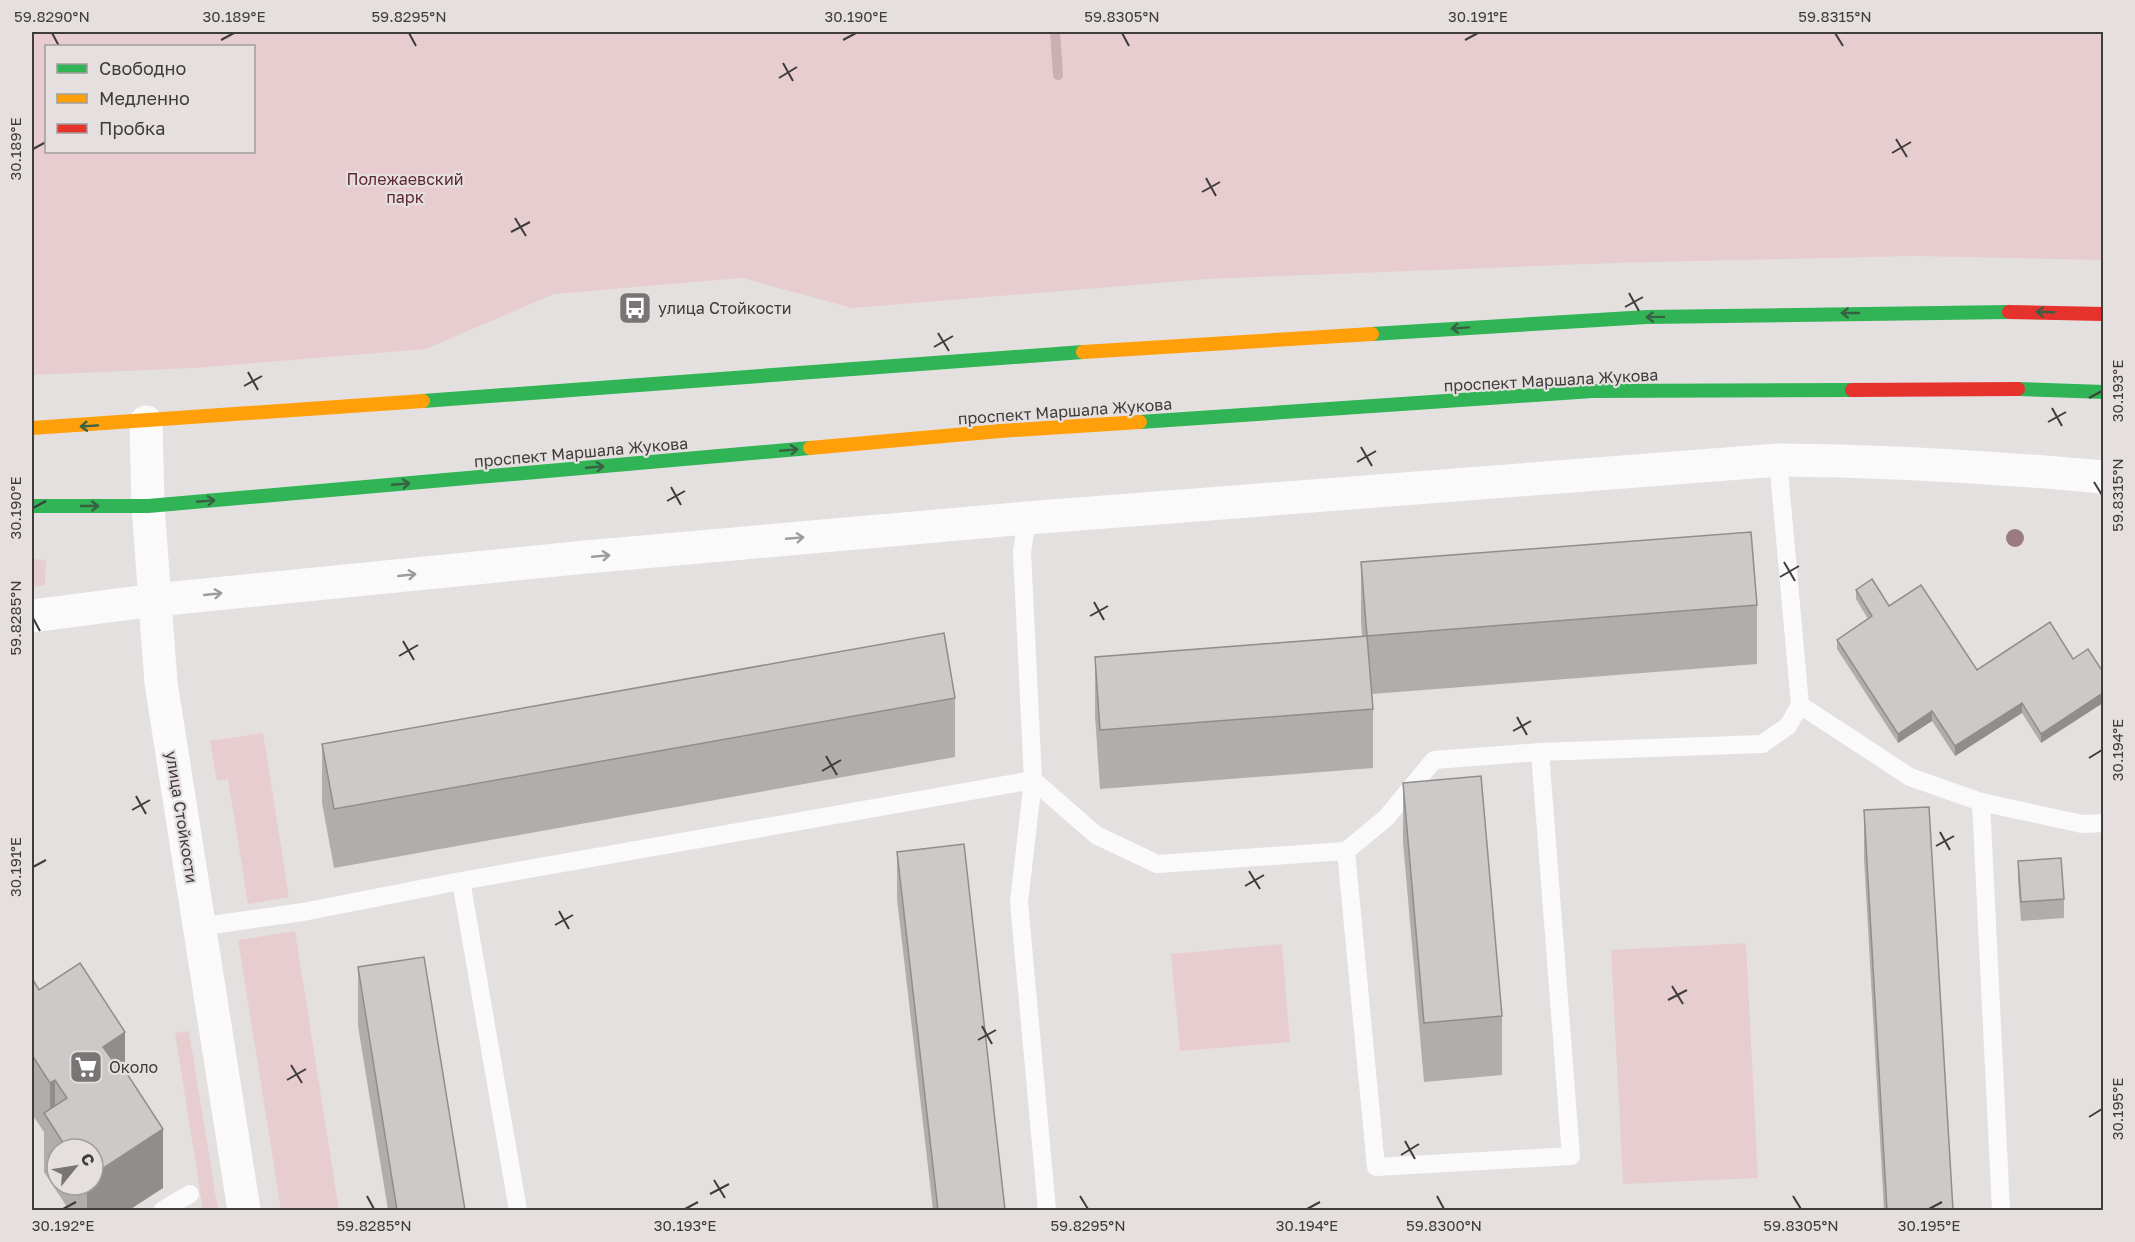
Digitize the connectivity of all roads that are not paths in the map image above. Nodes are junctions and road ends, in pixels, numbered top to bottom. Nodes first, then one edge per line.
1 (2103, 314) edge
2 (2103, 392) edge
3 (146, 422) junction
4 (32, 428) edge
5 (1778, 460) junction
6 (2103, 477) edge
7 (32, 506) edge
8 (148, 506) junction
9 (1027, 518) junction
10 (155, 600) junction
11 (32, 616) edge
12 (1800, 705) junction
13 (1540, 752) junction
14 (1032, 780) junction
15 (1981, 802) junction
16 (2103, 824) edge
17 (1346, 851) junction
18 (461, 881) junction
19 (198, 927) junction
20 (190, 1194) dead end
21 (163, 1210) edge
22 (244, 1210) edge
23 (518, 1210) edge
24 (1047, 1210) edge
25 (2001, 1210) edge

1 -> 3 main road
8 -> 2 main road, проспект Маршала Жукова
3 -> 4 main road
3 - 8 street, улица Стойкости
5 - 6 street
5 - 9 street
5 - 12 lane
7 -> 8 main road, проспект Маршала Жукова
8 - 10 street, улица Стойкости
10 -> 9 street
9 - 14 lane
10 - 11 street
10 - 19 street, улица Стойкости
12 - 13 lane
12 - 15 lane
13 - 17 lane
13 - 17 lane
14 - 17 lane
14 - 18 lane
14 - 24 lane
15 - 16 lane
15 - 25 lane
18 - 19 lane
18 - 23 lane
19 - 22 street, улица Стойкости
20 - 21 lane

